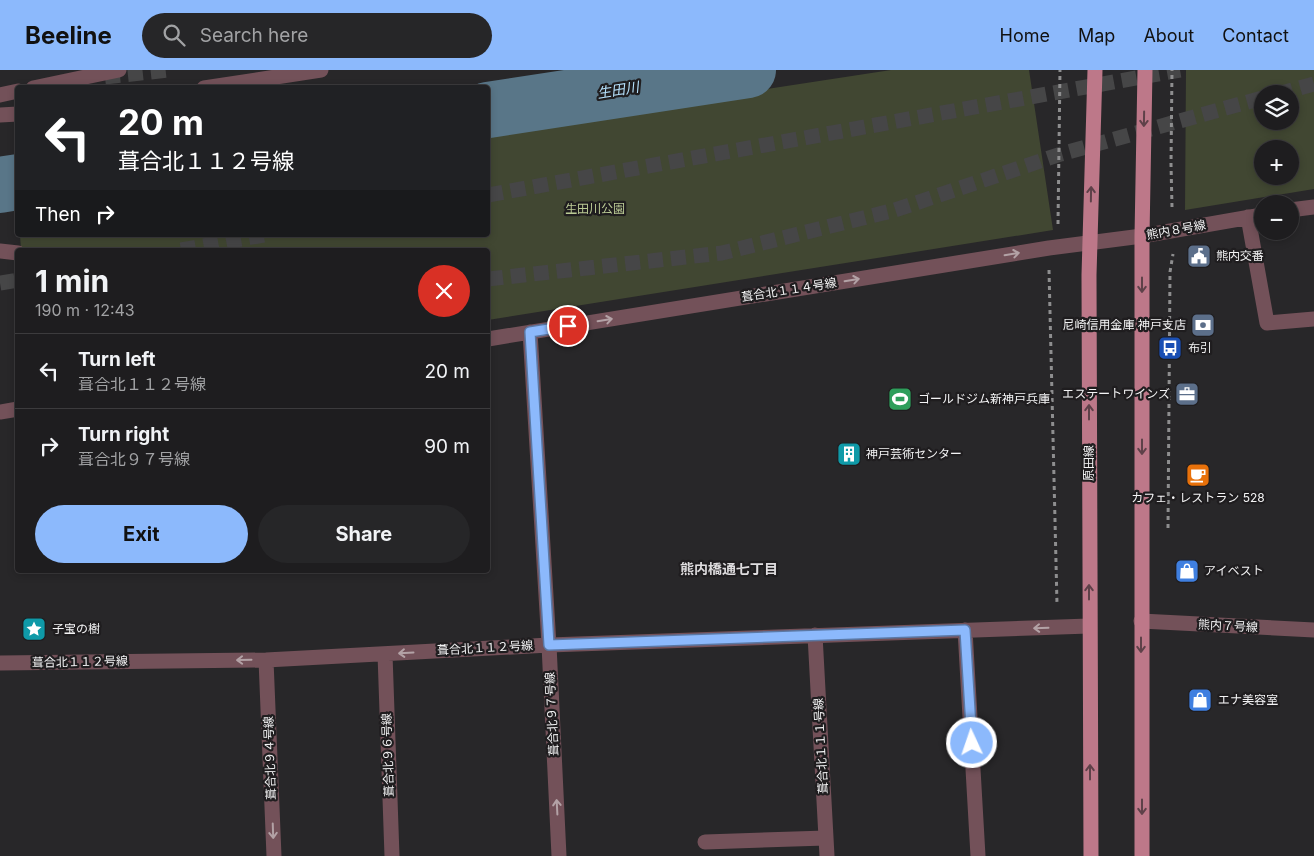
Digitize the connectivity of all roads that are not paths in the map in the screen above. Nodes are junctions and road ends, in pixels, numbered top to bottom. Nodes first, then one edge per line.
1 (119, 70) tunnel mouth
2 (322, 70) edge
3 (1095, 70) edge
4 (1145, 70) edge
5 (47, 85) edge
6 (224, 85) edge
7 (15, 92) edge
8 (0, 95) edge
9 (15, 114) edge
10 (0, 116) edge
11 (1314, 206) edge
12 (1299, 208) edge
13 (1254, 216) edge
14 (1142, 236) junction
15 (1258, 240) edge
16 (1090, 243) junction
17 (0, 251) edge
18 (15, 253) edge
19 (1314, 319) edge
20 (530, 332) junction
21 (490, 338) edge
22 (15, 410) edge
23 (0, 412) edge
24 (1141, 621) junction
25 (1089, 626) junction
26 (965, 630) junction
27 (1314, 630) edge
28 (815, 635) junction
29 (549, 645) junction
30 (384, 654) junction
31 (266, 660) junction
32 (0, 663) edge
33 (826, 838) junction
34 (705, 842) dead end
35 (274, 856) edge
36 (392, 856) edge
37 (559, 856) edge
38 (827, 856) edge
39 (978, 856) edge
40 (1091, 856) edge
41 (1142, 856) edge

1 - 5 street
2 - 6 street
16 -> 3 main road, 原田線
4 -> 14 main road
7 - 8 street
9 - 10 street
11 - 12 street
13 - 14 street, 熊内８号線
14 - 16 street, 熊内８号線
14 -> 24 main road
15 - 19 street
20 -> 16 street, 葺合北１１４号線
25 -> 16 main road, 原田線
17 - 18 street
20 - 21 street, 葺合北１１４号線
20 - 29 street, 葺合北９７号線
22 - 23 street
24 - 27 street, 熊内７号線
24 -> 41 main road
25 -> 26 street, 葺合北１１２号線
40 -> 25 main road, 原田線
26 - 28 street, 葺合北１１２号線
26 - 39 street
28 - 29 street, 葺合北１１２号線
28 - 33 street, 葺合北１１１号線
29 -> 30 street, 葺合北１１２号線
37 -> 29 street, 葺合北９７号線
30 - 31 street, 葺合北１１２号線
30 - 36 street, 葺合北９６号線
31 -> 32 street, 葺合北１１２号線
31 -> 35 street, 葺合北９４号線
33 - 34 street
33 - 38 street, 葺合北１１１号線

